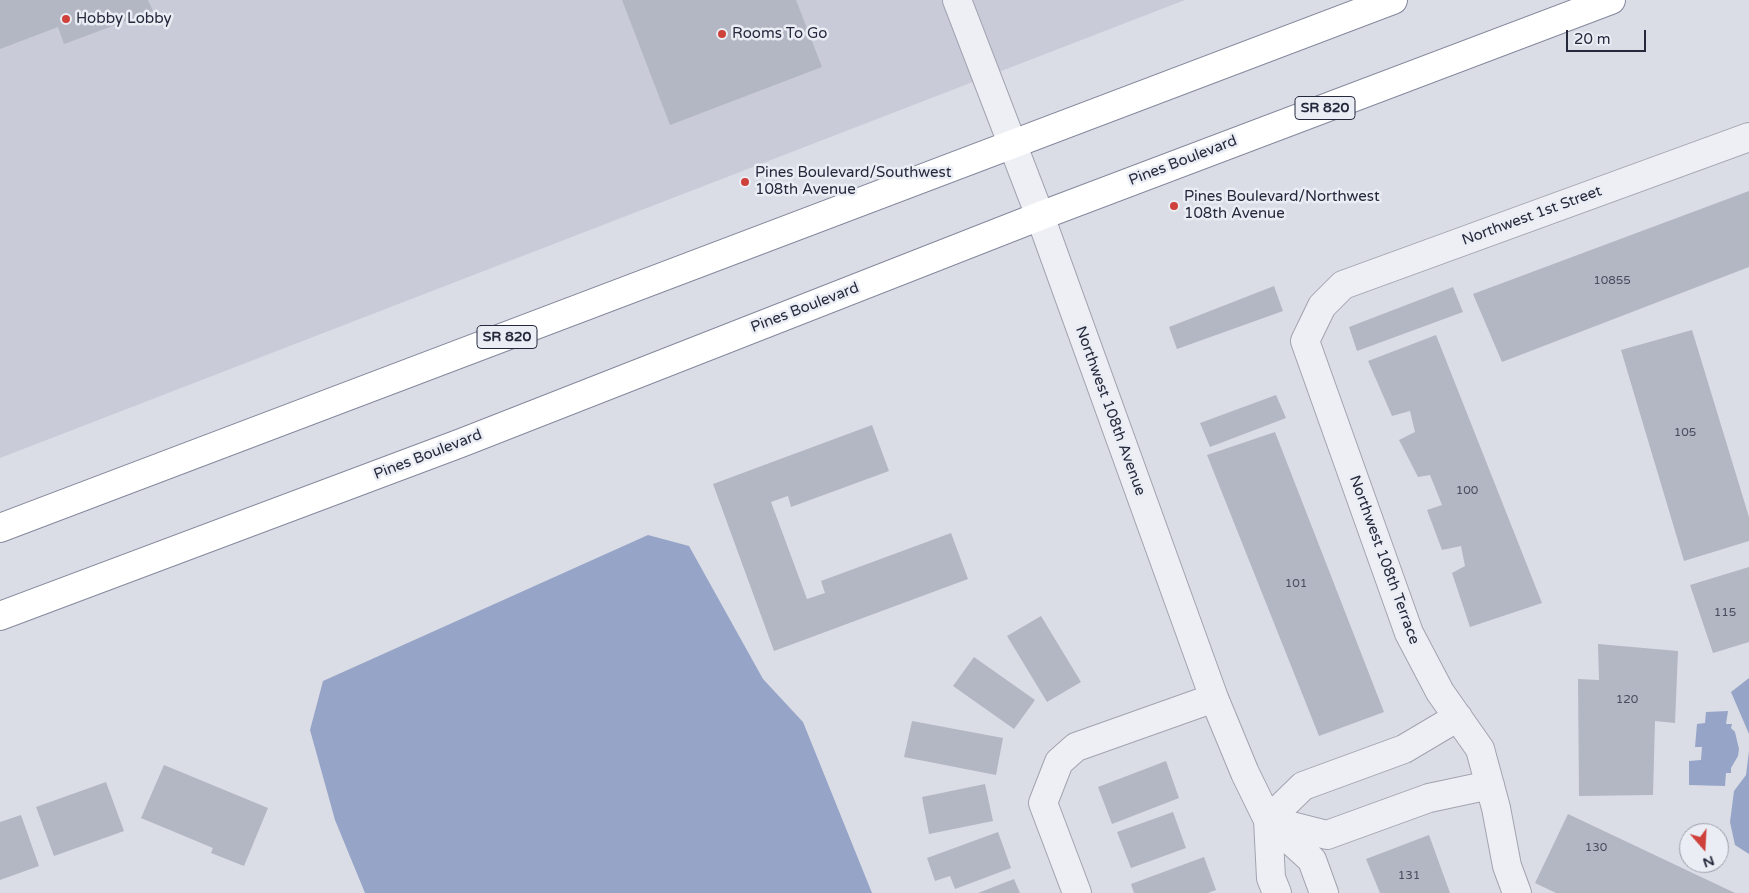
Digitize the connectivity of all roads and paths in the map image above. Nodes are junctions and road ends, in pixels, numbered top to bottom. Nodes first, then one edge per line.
1 (957, 0) edge
2 (1393, 0) edge
3 (1611, 0) edge
4 (1749, 137) edge
5 (1014, 144) junction
6 (1040, 216) junction
7 (1322, 306) joint
8 (0, 528) edge
9 (0, 616) edge
10 (1214, 698) junction
11 (1458, 718) junction
12 (1490, 785) junction
13 (1268, 820) junction
14 (1077, 893) edge
15 (1277, 893) edge
16 (1324, 893) edge
17 (1517, 893) edge

1 - 5 street, Northwest 108th Avenue
2 - 5 highway, SR 820
3 - 6 highway, Pines Boulevard / SR 820
4 - 7 street, Northwest 1st Street
5 - 6 street, Northwest 108th Avenue
5 - 8 highway, SR 820
6 - 9 highway, Pines Boulevard / SR 820
6 - 10 street, Northwest 108th Avenue
7 - 11 street, Northwest 108th Terrace
10 - 13 street, Northwest 108th Avenue
10 - 14 street
11 - 12 street, Northwest 108th Terrace
11 - 13 street
12 - 13 street
12 - 17 street, Northwest 108th Terrace
13 - 15 street, Northwest 108th Avenue
13 - 16 street, Northwest 108th Avenue

